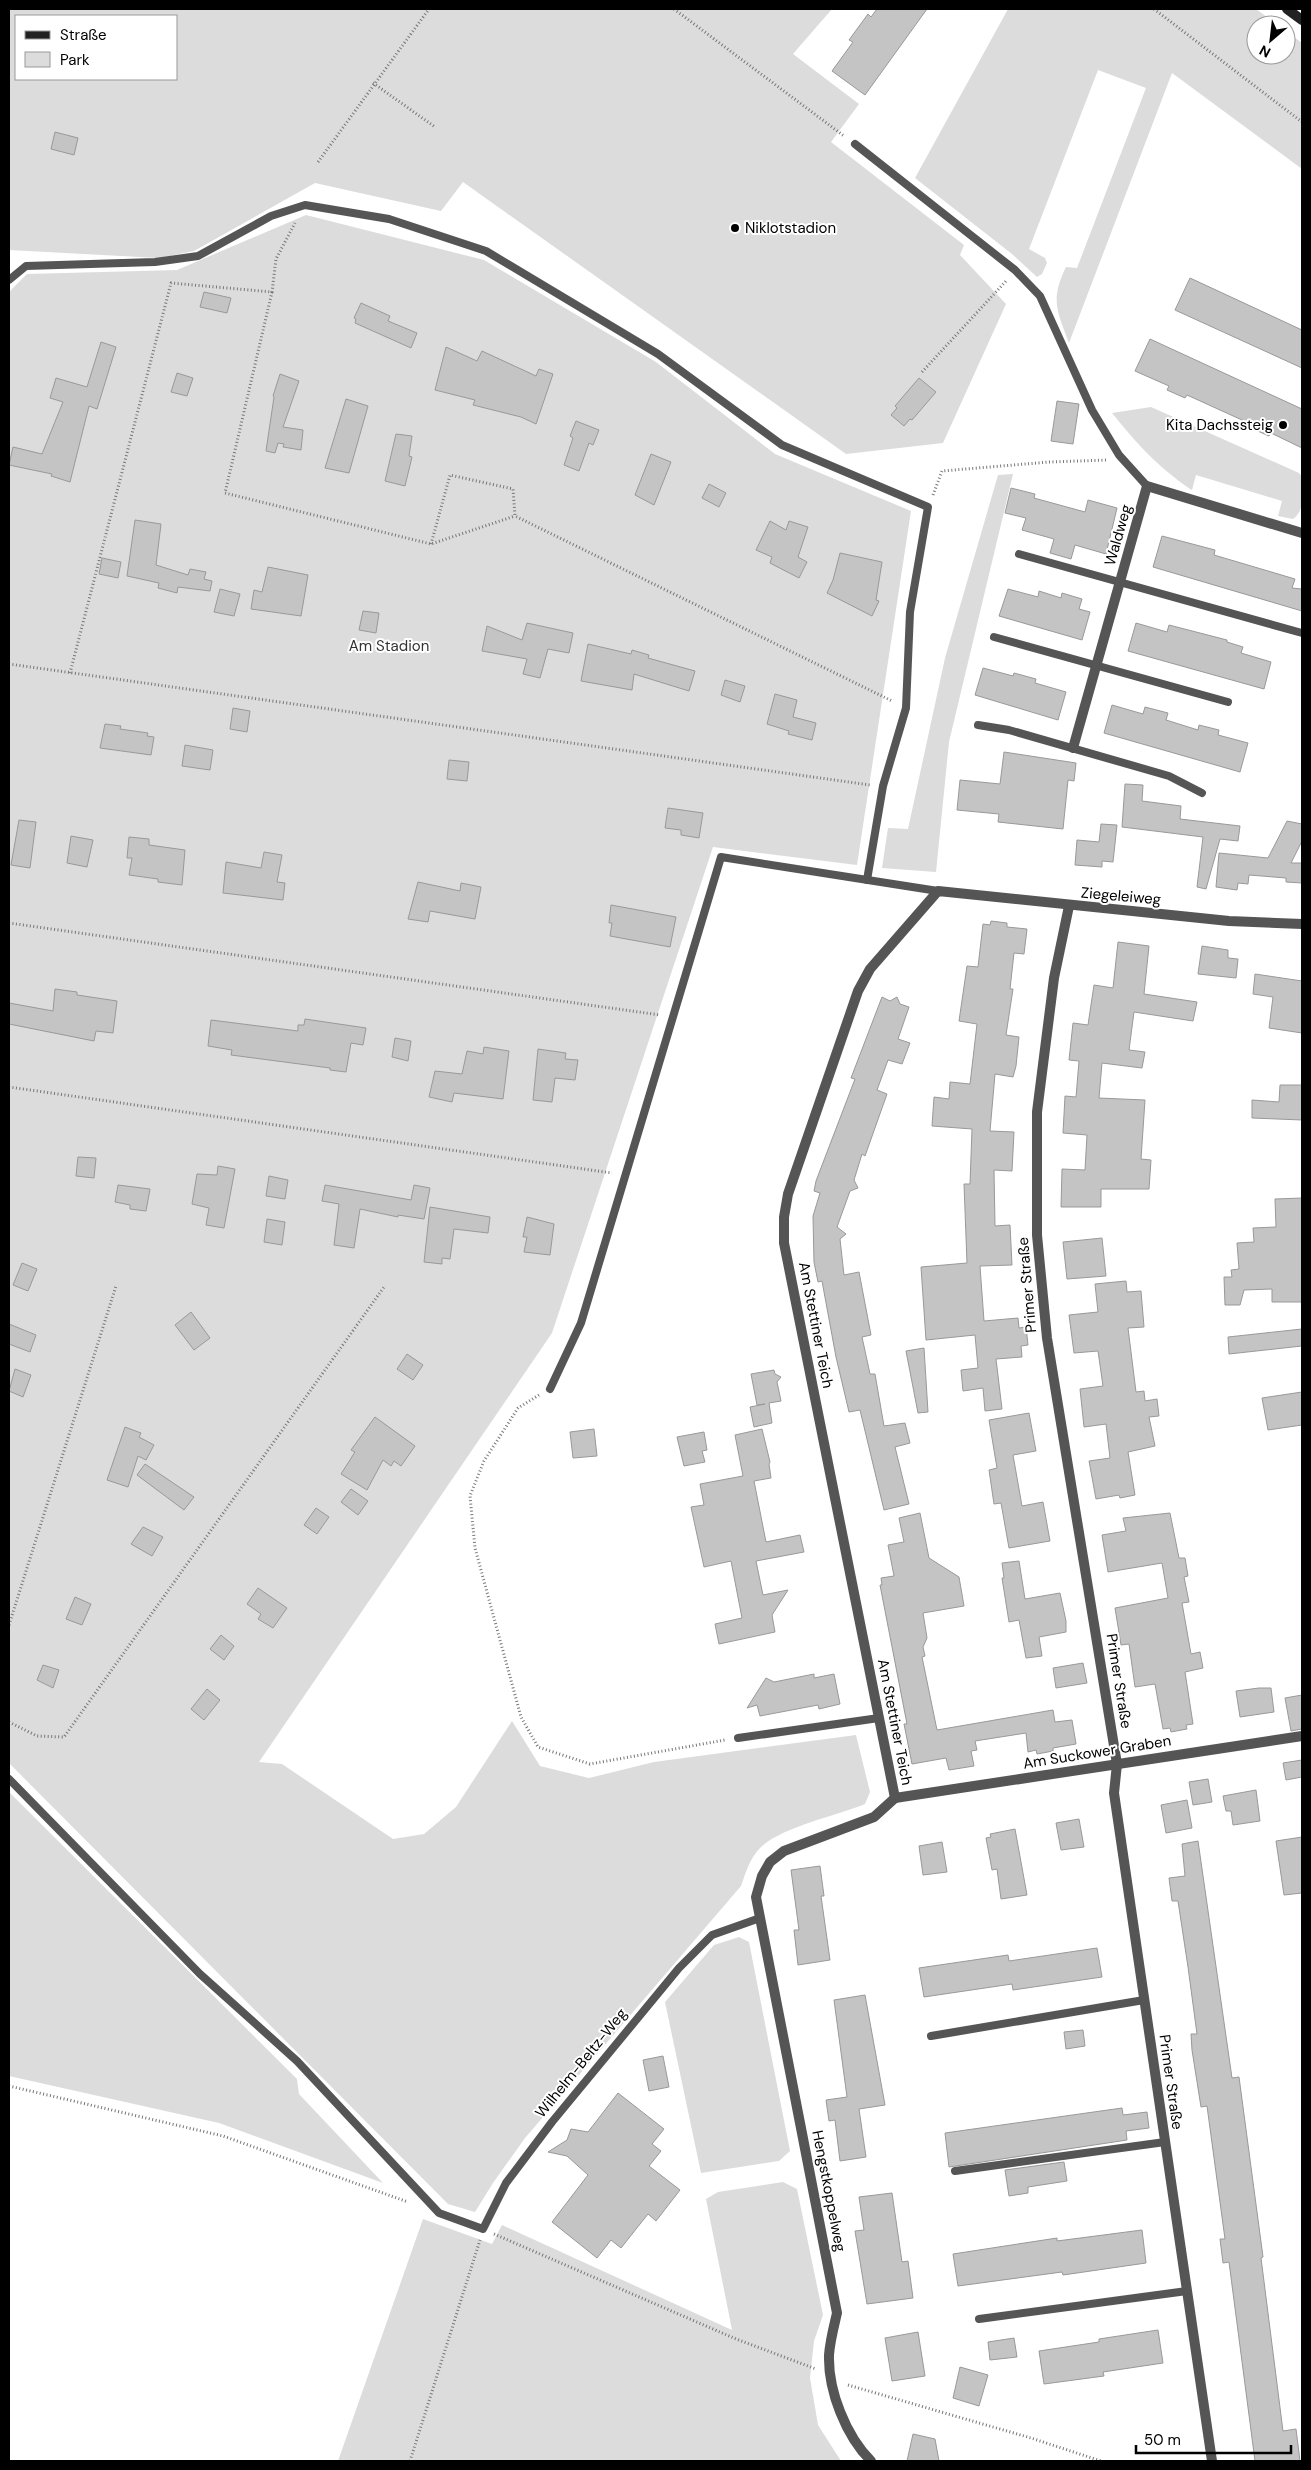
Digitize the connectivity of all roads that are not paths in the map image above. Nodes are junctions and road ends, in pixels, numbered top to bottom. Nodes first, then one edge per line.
1 (1287, 9) edge
2 (1302, 20) edge
3 (855, 144) road end
4 (9, 280) edge
5 (1147, 486) junction
6 (1302, 533) edge
7 (1019, 554) dead end
8 (1120, 582) junction
9 (1302, 633) edge
10 (994, 638) dead end
11 (1097, 666) junction
12 (1228, 702) dead end
13 (978, 725) dead end
14 (1073, 748) junction
15 (1202, 793) dead end
16 (867, 880) junction
17 (938, 891) junction
18 (1069, 906) junction
19 (1302, 924) edge
20 (550, 1389) road end
21 (879, 1718) junction
22 (1302, 1736) edge
23 (738, 1738) road end
24 (1117, 1764) junction
25 (9, 1779) edge
26 (895, 1798) junction
27 (760, 1918) junction
28 (1144, 2000) junction
29 (931, 2036) dead end
30 (1165, 2142) junction
31 (955, 2171) dead end
32 (1187, 2291) junction
33 (979, 2319) dead end
34 (871, 2461) edge
35 (1212, 2461) edge

1 - 2 main road
3 - 5 lane
4 - 16 lane
5 - 6 street
5 - 8 street, Waldweg
7 - 8 lane
8 - 9 lane
8 - 11 street, Waldweg
10 - 11 lane
11 - 12 lane
11 - 14 street, Waldweg
13 - 14 lane
14 - 15 lane
16 - 17 lane
16 - 20 lane
17 - 18 street, Ziegeleiweg
17 - 21 street, Am Stettiner Teich
18 - 19 street, Ziegeleiweg
18 - 24 street, Primer Straße
21 - 23 lane
21 - 26 street, Am Stettiner Teich
22 - 24 street, Am Suckower Graben
24 - 26 street, Am Suckower Graben
24 - 28 street, Primer Straße
25 - 27 lane, Wilhelm-Beltz-Weg
26 - 27 street
27 - 34 street, Hengstkoppelweg
28 - 29 lane
28 - 30 street, Primer Straße
30 - 31 lane
30 - 32 street, Primer Straße
32 - 33 lane
32 - 35 street, Primer Straße

